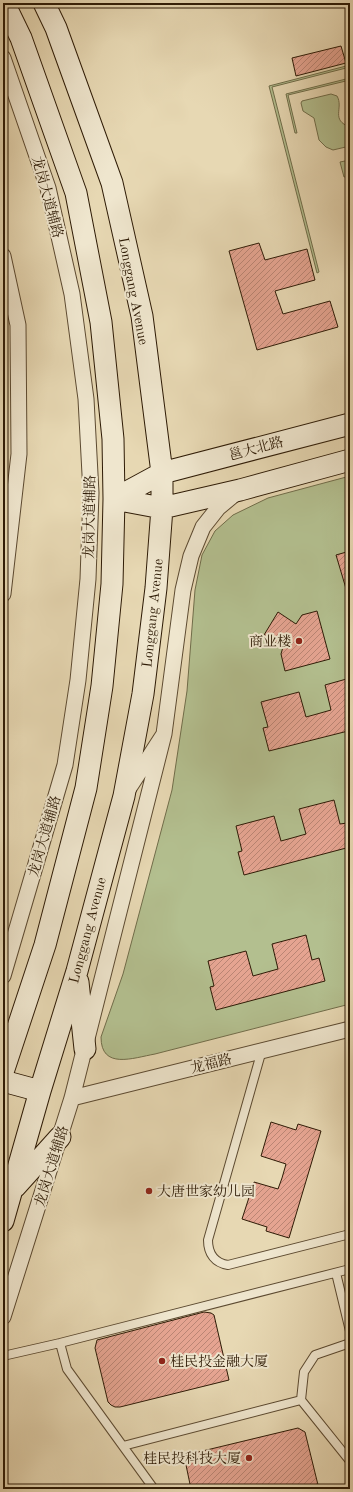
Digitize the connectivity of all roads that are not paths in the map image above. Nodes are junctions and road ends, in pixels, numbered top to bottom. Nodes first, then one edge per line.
1 (4, 3) edge
2 (44, 3) edge
3 (3, 58) edge
4 (3, 256) edge
5 (350, 424) edge
6 (350, 460) edge
7 (162, 473) junction
8 (240, 490) junction
9 (114, 499) junction
10 (162, 508) junction
11 (3, 594) edge
12 (164, 734) junction
13 (124, 796) junction
14 (76, 971) junction
15 (3, 976) edge
16 (350, 1029) edge
17 (84, 1049) junction
18 (262, 1050) junction
19 (3, 1072) edge
20 (3, 1080) edge
21 (40, 1090) junction
22 (72, 1098) junction
23 (60, 1137) junction
24 (12, 1190) junction
25 (3, 1221) edge
26 (350, 1234) edge
27 (350, 1269) edge
28 (336, 1273) junction
29 (3, 1318) edge
30 (350, 1331) edge
31 (60, 1343) junction
32 (350, 1343) edge
33 (3, 1356) edge
34 (301, 1400) junction
35 (123, 1446) junction
36 (350, 1461) edge
37 (154, 1489) edge

1 - 9 main road
2 - 7 main road, Longgang Avenue
3 - 15 street, 龙岗大道辅路
4 - 11 street
5 - 7 main road, 邕大北路
6 - 8 main road
7 - 9 main road, 邕大北路
7 - 10 main road, Longgang Avenue
8 - 10 main road
8 - 12 street, 龙岗大道辅路
9 - 10 main road
9 - 19 main road
10 - 13 main road, Longgang Avenue
12 - 13 street, 龙岗大道辅路
12 - 17 street, 龙岗大道辅路
13 - 14 main road, Longgang Avenue
14 - 17 main road
14 - 21 main road, Longgang Avenue
16 - 18 street, 龙福路
17 - 22 street, 龙岗大道辅路
18 - 22 street, 龙福路
18 - 26 lane
20 - 21 main road
21 - 24 main road, Longgang Avenue
22 - 23 street, 龙岗大道辅路
23 - 24 main road
23 - 29 street, 龙岗大道辅路
24 - 25 main road, Longgang Avenue
27 - 28 lane
28 - 30 lane
28 - 31 lane
31 - 33 lane
31 - 35 lane
32 - 34 lane
34 - 35 lane
34 - 36 lane
35 - 37 lane

